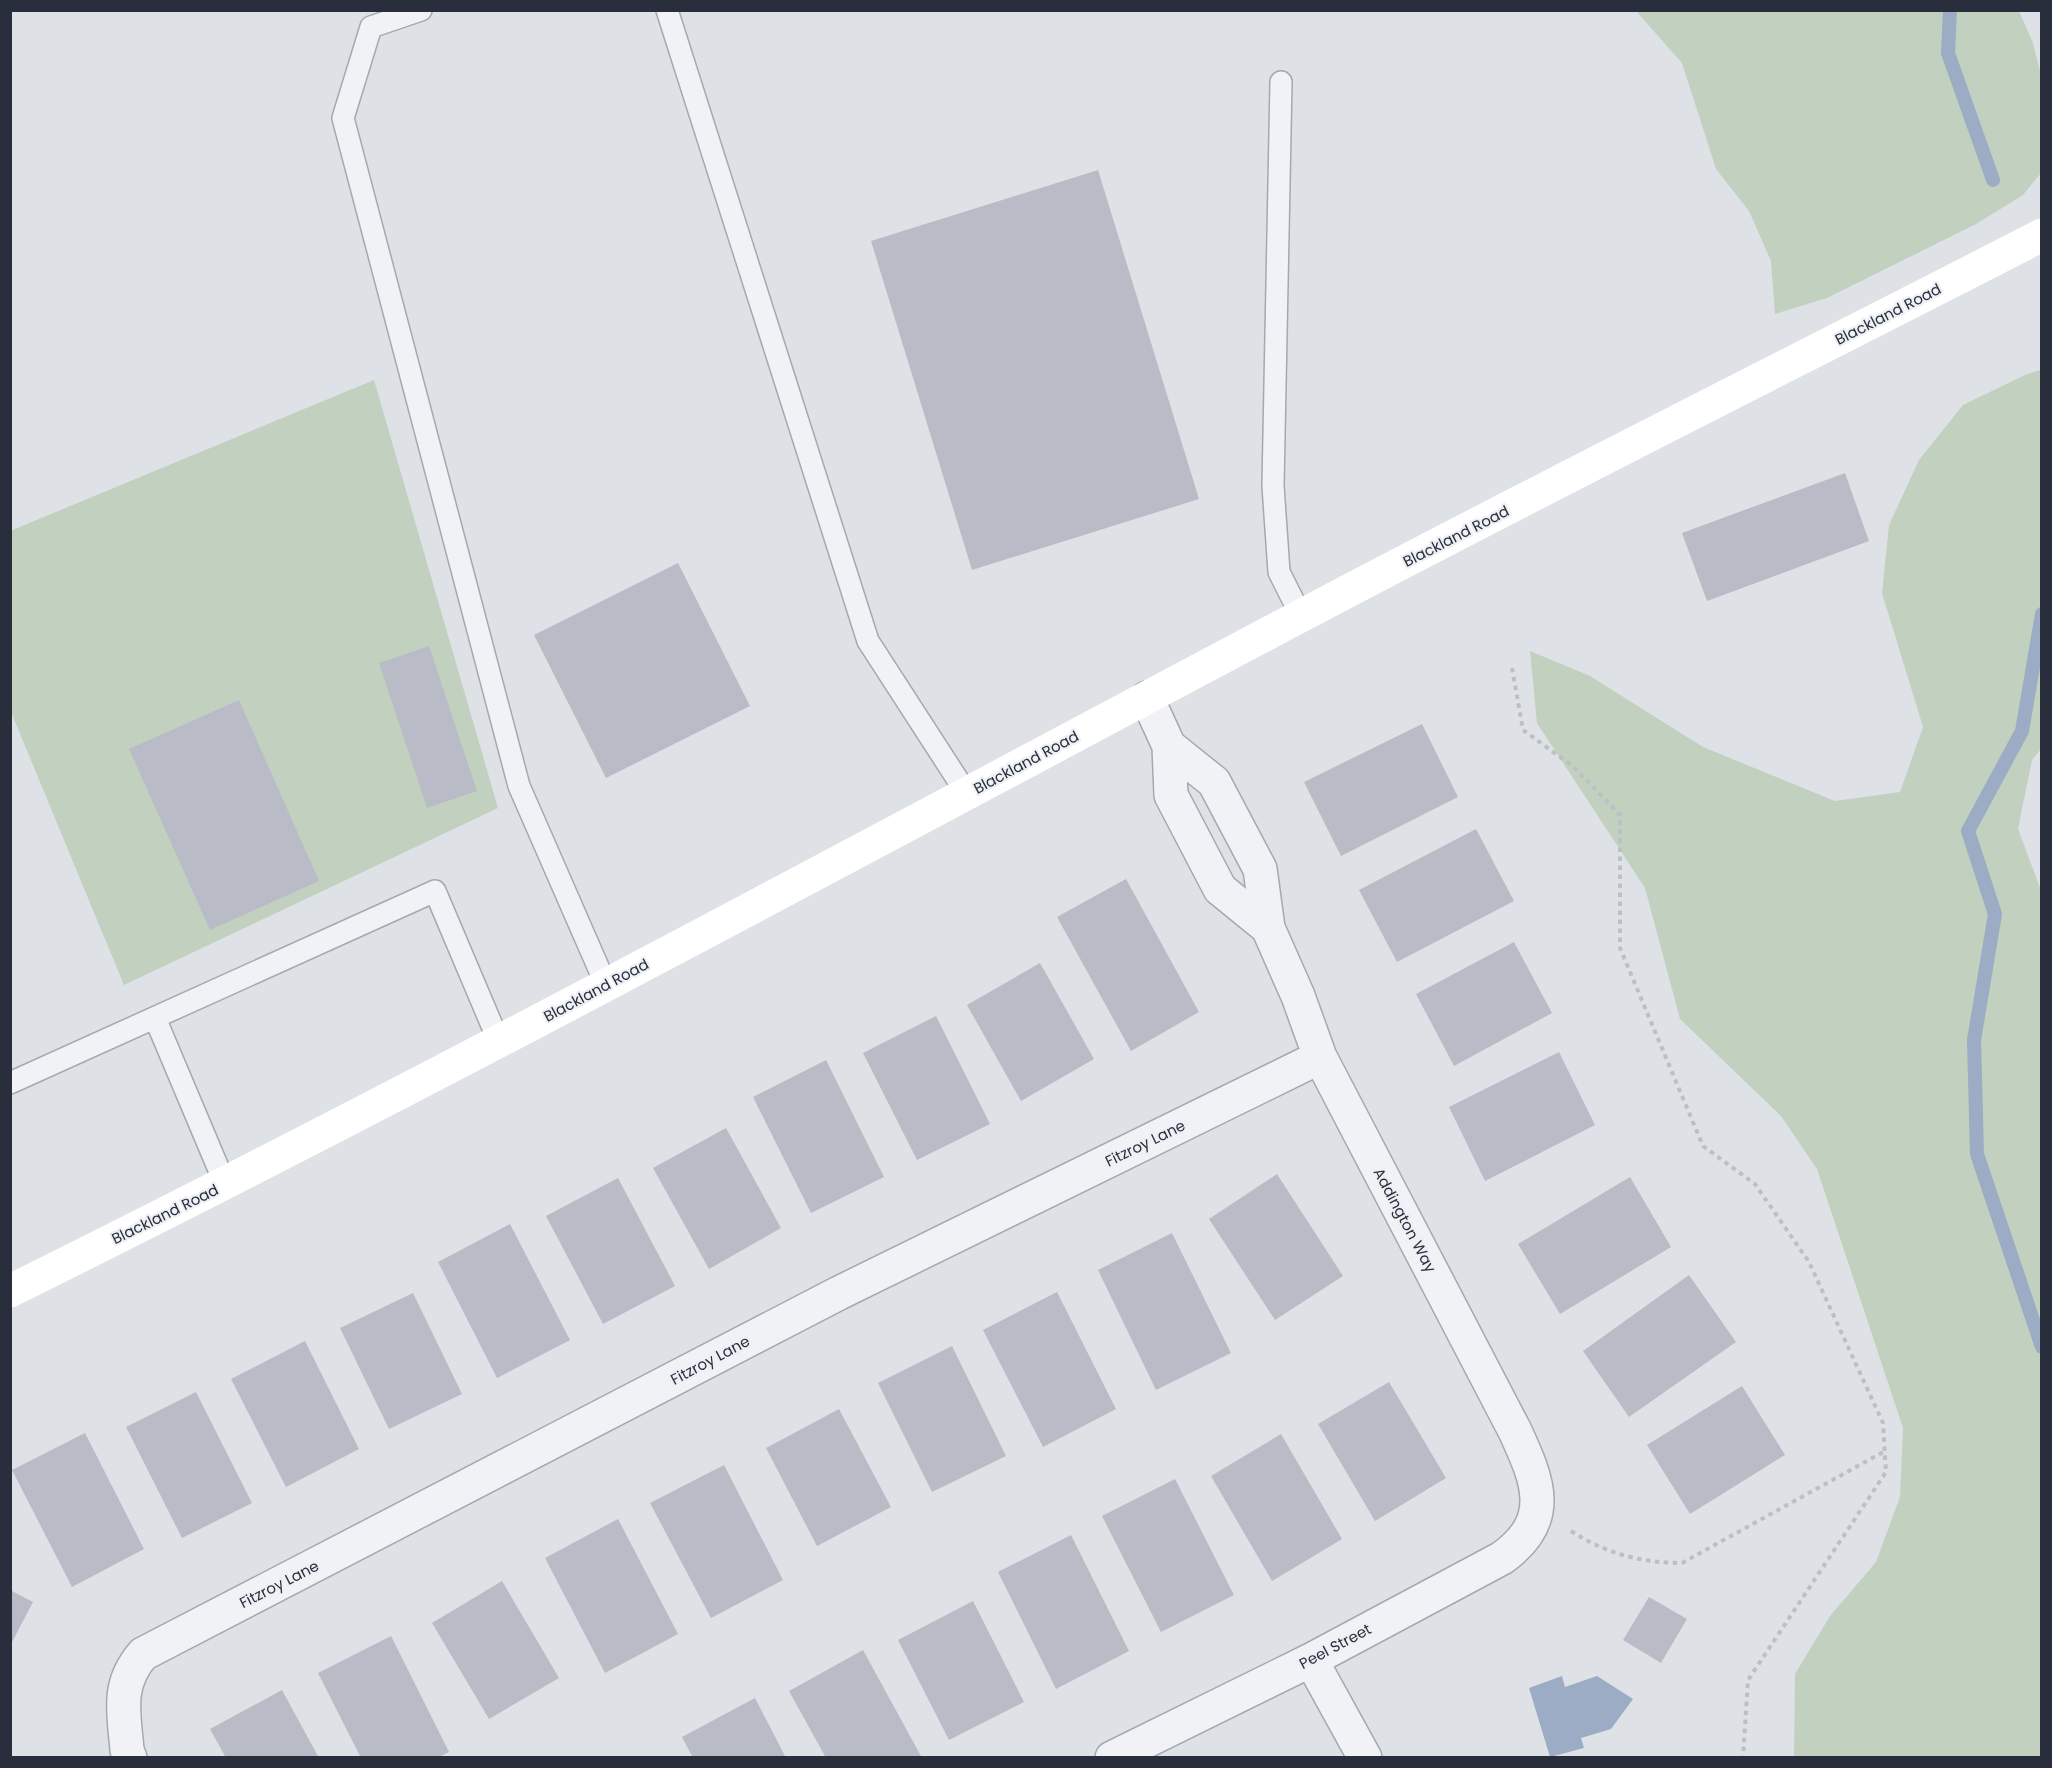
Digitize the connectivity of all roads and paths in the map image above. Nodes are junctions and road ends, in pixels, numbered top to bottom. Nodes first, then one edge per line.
1 (420, 10) edge
2 (667, 10) edge
3 (1281, 82) dead end
4 (2042, 235) edge
5 (1301, 616) junction
6 (1512, 668) dead end
7 (1147, 698) junction
8 (1169, 746) junction
9 (967, 794) junction
10 (1268, 928) junction
11 (606, 985) junction
12 (155, 1018) junction
13 (499, 1042) junction
14 (1320, 1057) junction
15 (10, 1083) edge
16 (225, 1184) junction
17 (10, 1290) edge
18 (1885, 1450) junction
19 (1537, 1510) junction
20 (1311, 1660) junction
21 (130, 1758) edge
22 (1112, 1758) edge
23 (1365, 1758) edge
24 (1743, 1758) edge

1 - 11 lane
2 - 9 lane
3 - 5 lane
4 - 5 street, Blackland Road
5 - 7 street, Blackland Road
6 - 18 path
7 - 8 street, Addington Way
7 - 9 street, Blackland Road
8 - 10 street, Addington Way
8 - 10 street, Addington Way
9 - 11 street, Blackland Road
10 - 14 street, Addington Way
11 - 13 street, Blackland Road
12 - 13 lane
12 - 15 lane
12 - 16 lane
13 - 16 street, Blackland Road
14 - 19 street, Addington Way
14 - 21 street, Fitzroy Lane
16 - 17 street, Blackland Road
18 - 19 path
18 - 24 path
19 - 20 street, Peel Street
20 - 22 street, Peel Street
20 - 23 street

